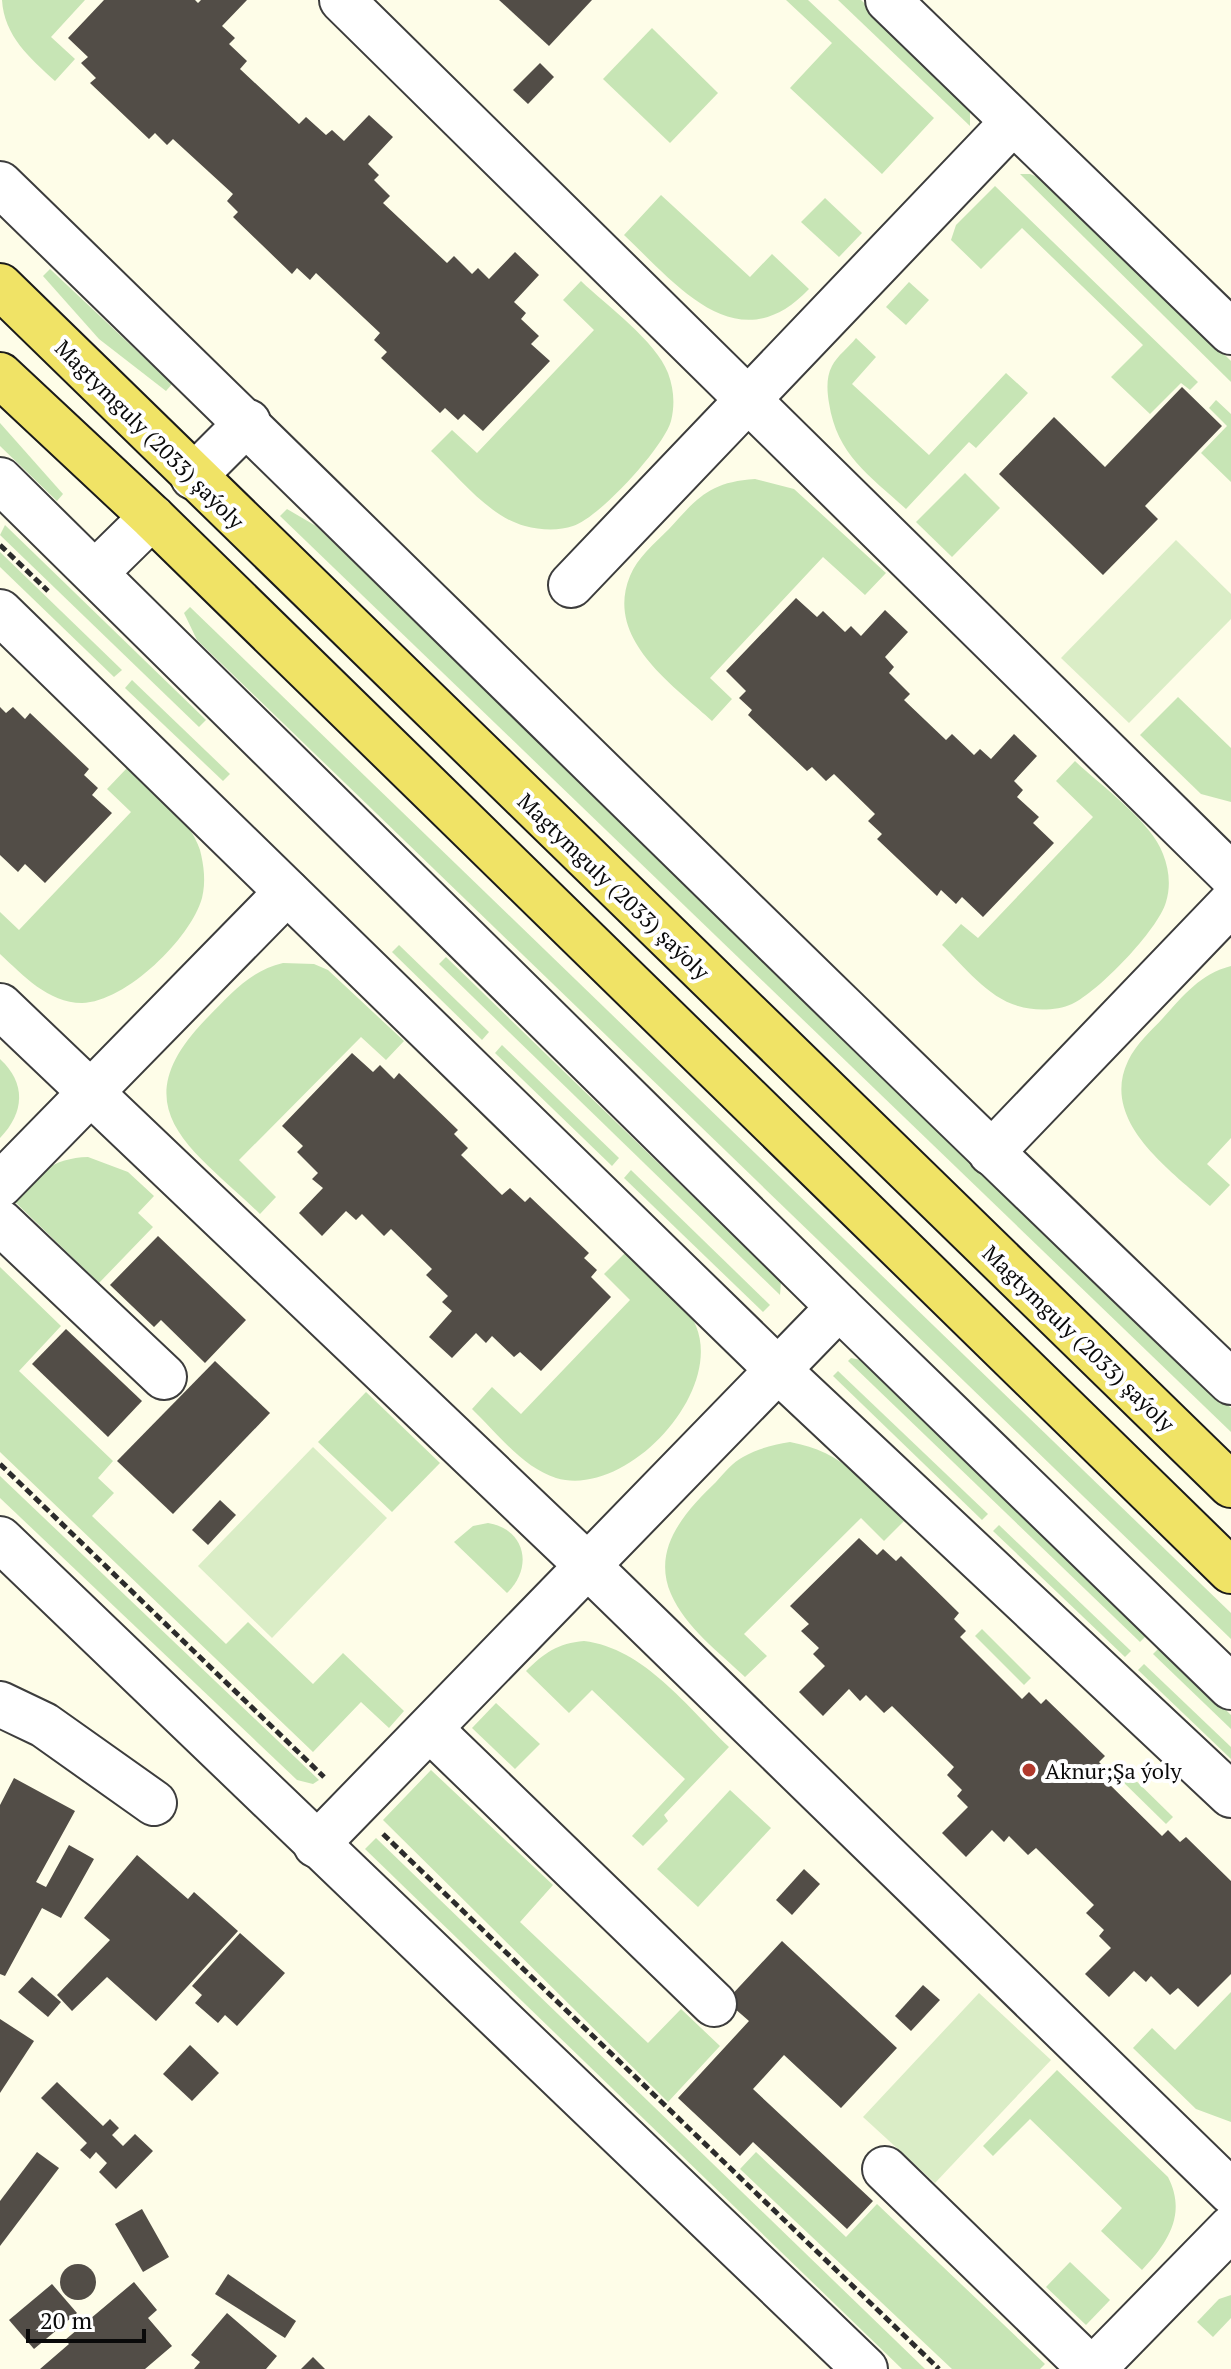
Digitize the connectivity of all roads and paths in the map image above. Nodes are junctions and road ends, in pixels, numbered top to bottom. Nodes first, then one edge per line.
1 (342, 0) edge
2 (888, 0) edge
3 (1013, 122) junction
4 (4, 197) edge
5 (0, 286) edge
6 (1231, 332) edge
7 (0, 375) edge
8 (749, 400) junction
9 (248, 422) junction
10 (193, 477) junction
11 (0, 480) edge
12 (152, 517) junction
13 (96, 572) junction
14 (571, 585) dead end
15 (0, 612) edge
16 (1231, 875) edge
17 (287, 892) junction
18 (1231, 903) edge
19 (0, 1006) edge
20 (91, 1093) junction
21 (991, 1153) junction
22 (0, 1185) edge
23 (0, 1222) edge
24 (839, 1307) junction
25 (778, 1370) junction
26 (164, 1377) dead end
27 (1231, 1382) edge
28 (0, 1464) edge
29 (1231, 1485) edge
30 (0, 1539) edge
31 (588, 1566) junction
32 (1231, 1571) edge
33 (1231, 1687) edge
34 (0, 1704) edge
35 (430, 1729) junction
36 (1231, 1795) edge
37 (154, 1803) dead end
38 (354, 1806) junction
39 (316, 1845) junction
40 (714, 2004) dead end
41 (885, 2169) dead end
42 (1231, 2192) edge
43 (1231, 2228) edge
44 (865, 2369) edge
45 (939, 2369) edge
46 (1092, 2369) edge

1 - 8 street
2 - 3 street
3 - 6 street
3 - 8 street
4 - 9 street
5 - 10 main road, Magtymguly (2033) şaýoly
7 - 12 main road
8 - 14 street
8 - 16 street
9 - 10 street
9 - 21 street
10 - 29 main road, Magtymguly (2033) şaýoly
11 - 13 street
12 - 13 street
12 - 32 main road
13 - 24 street
15 - 17 street
17 - 20 street
17 - 25 street
18 - 21 street
19 - 20 street
20 - 22 street
20 - 31 street
21 - 27 street
23 - 26 street
24 - 25 street
24 - 33 street
25 - 31 street
25 - 36 street
28 - 38 path
30 - 39 street
31 - 35 street
31 - 42 street
34 - 37 street
35 - 38 street
35 - 40 street
38 - 39 street
38 - 45 path
39 - 44 street
41 - 46 street
43 - 46 street

